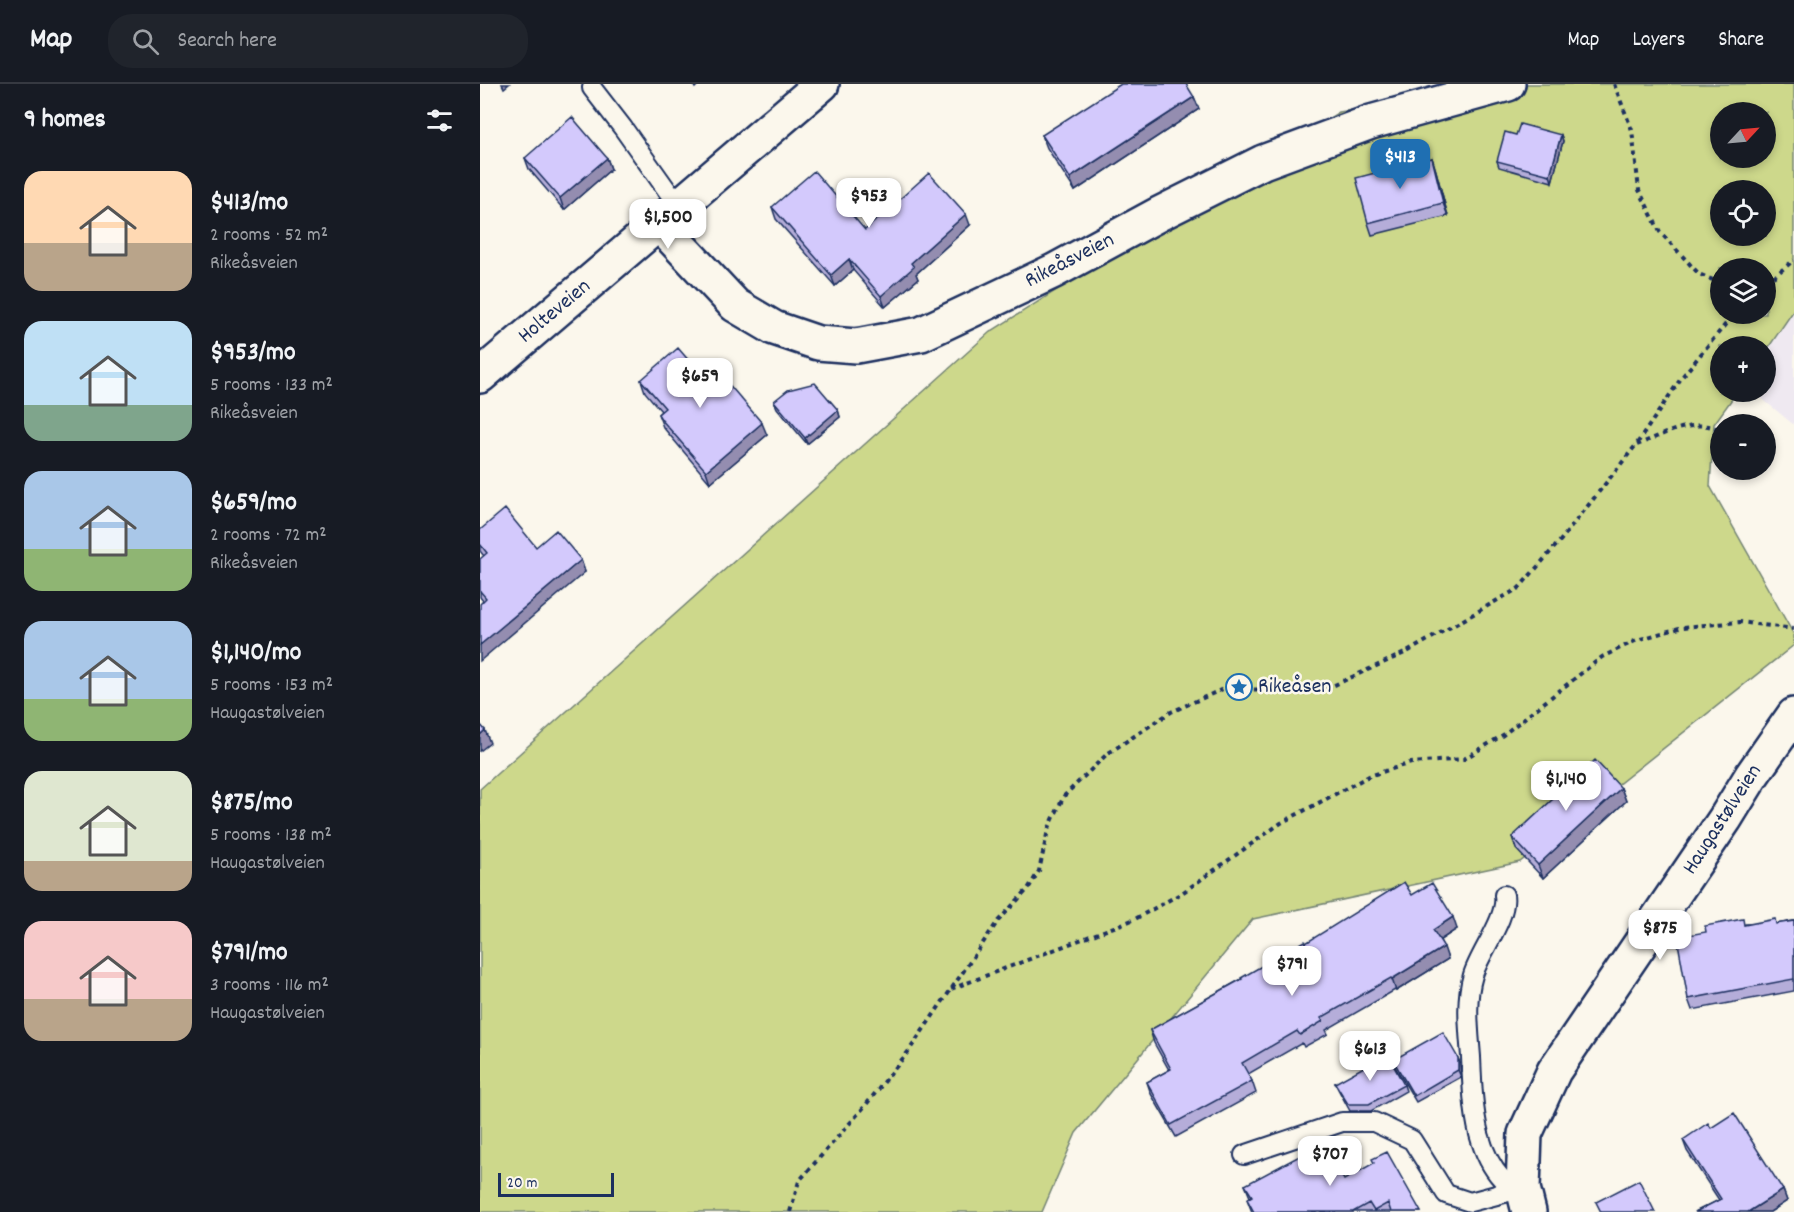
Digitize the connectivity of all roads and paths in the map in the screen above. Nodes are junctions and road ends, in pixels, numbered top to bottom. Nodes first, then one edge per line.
1 (822, 84) edge
2 (1508, 84) edge
3 (1614, 84) edge
4 (592, 88) dead end
5 (669, 215) junction
6 (1794, 260) edge
7 (1776, 274) edge
8 (1710, 279) edge
9 (1726, 324) edge
10 (480, 376) edge
11 (1710, 427) edge
12 (1636, 445) junction
13 (1794, 629) edge
14 (1794, 715) edge
15 (1504, 895) dead end
16 (951, 989) junction
17 (1244, 1155) dead end
18 (1526, 1200) edge
19 (789, 1212) edge

1 - 5 street, Holteveien
2 - 5 street, Rikeåsveien
3 - 8 path
4 - 5 lane
5 - 10 street, Holteveien
6 - 7 path
9 - 12 path
11 - 12 path
12 - 16 path
13 - 16 path
14 - 18 street, Haugastølveien
15 - 18 lane
16 - 19 path
17 - 18 lane

